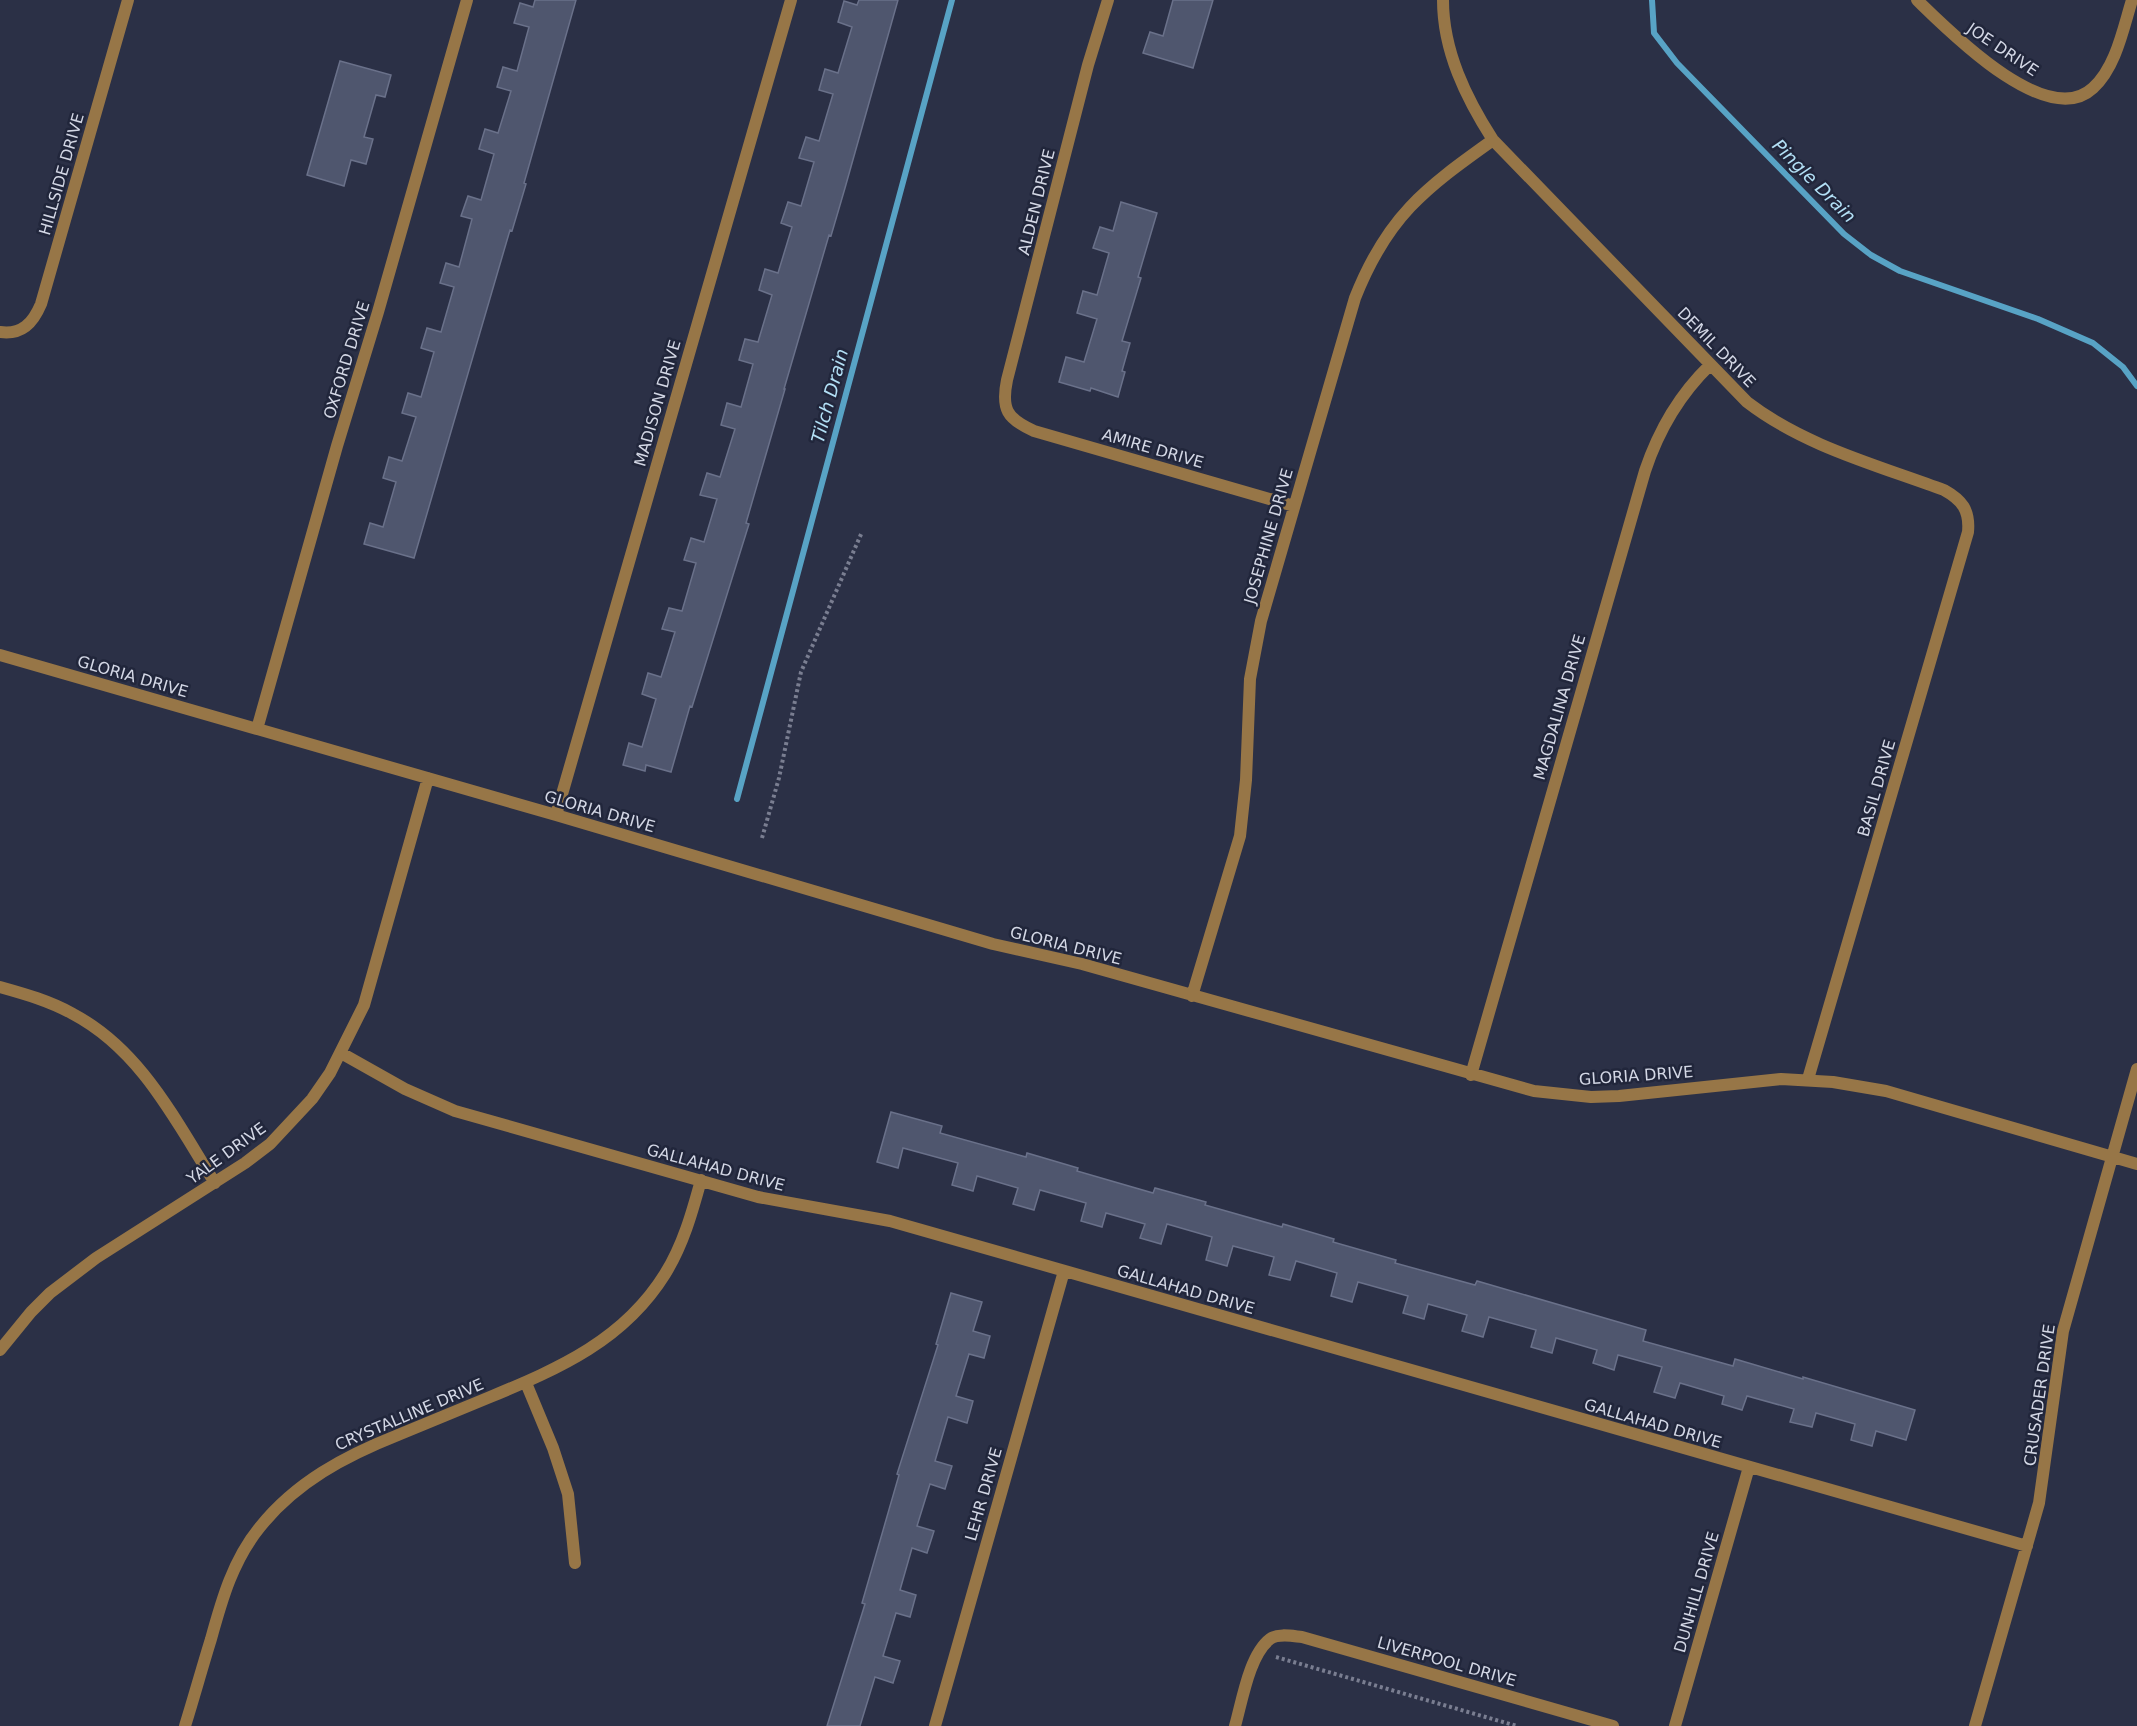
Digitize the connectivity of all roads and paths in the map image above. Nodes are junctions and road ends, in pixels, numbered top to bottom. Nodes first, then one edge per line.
1 (128, 0) edge
2 (467, 0) edge
3 (791, 0) edge
4 (1108, 0) edge
5 (1443, 0) edge
6 (1917, 0) edge
7 (2132, 0) edge
8 (1493, 141) junction
9 (0, 332) edge
10 (1710, 365) junction
11 (1008, 413) joint
12 (1294, 506) junction
13 (1966, 506) joint
14 (862, 532) dead end
15 (0, 655) edge
16 (257, 729) junction
17 (428, 778) junction
18 (556, 815) junction
19 (762, 838) dead end
20 (0, 987) edge
21 (1192, 996) junction
22 (341, 1053) junction
23 (2137, 1069) edge
24 (1471, 1074) junction
25 (1808, 1080) junction
26 (2111, 1156) junction
27 (2137, 1164) edge
28 (701, 1180) junction
29 (215, 1183) junction
30 (1064, 1271) junction
31 (0, 1350) edge
32 (526, 1383) junction
33 (1749, 1467) junction
34 (2027, 1546) junction
35 (575, 1563) dead end
36 (1269, 1655) dead end
37 (185, 1726) edge
38 (935, 1726) edge
39 (1235, 1726) edge
40 (1517, 1726) edge
41 (1613, 1726) edge
42 (1676, 1726) edge
43 (1975, 1726) edge

1 - 9 street, HILLSIDE DRIVE
2 - 16 street, OXFORD DRIVE
3 - 18 street, MADISON DRIVE
4 - 11 street, ALDEN DRIVE
5 - 8 street, DEMIL DRIVE
6 - 7 street, JOE DRIVE
8 - 10 street, DEMIL DRIVE
8 - 12 street, JOSEPHINE DRIVE
10 - 13 street, DEMIL DRIVE
10 - 24 street, MAGDALINA DRIVE
11 - 12 street, AMIRE DRIVE
12 - 21 street, JOSEPHINE DRIVE
13 - 25 street, BASIL DRIVE
14 - 19 path
15 - 16 street, GLORIA DRIVE
16 - 17 street, GLORIA DRIVE
17 - 18 street, GLORIA DRIVE
17 - 22 street, YALE DRIVE
18 - 21 street, GLORIA DRIVE
20 - 29 street
21 - 24 street, GLORIA DRIVE
22 - 28 street, GALLAHAD DRIVE
22 - 29 street, YALE DRIVE
23 - 26 street, CRUSADER DRIVE
24 - 25 street, GLORIA DRIVE
25 - 26 street, GLORIA DRIVE
26 - 27 street, GLORIA DRIVE
26 - 34 street, CRUSADER DRIVE
28 - 30 street, GALLAHAD DRIVE
28 - 32 street, CRYSTALLINE DRIVE
29 - 31 street, YALE DRIVE
30 - 33 street, GALLAHAD DRIVE
30 - 38 street, LEHR DRIVE
32 - 35 street
32 - 37 street, CRYSTALLINE DRIVE
33 - 34 street, GALLAHAD DRIVE
33 - 42 street, DUNHILL DRIVE
34 - 43 street, CRUSADER DRIVE
36 - 40 path
39 - 41 street, LIVERPOOL DRIVE

